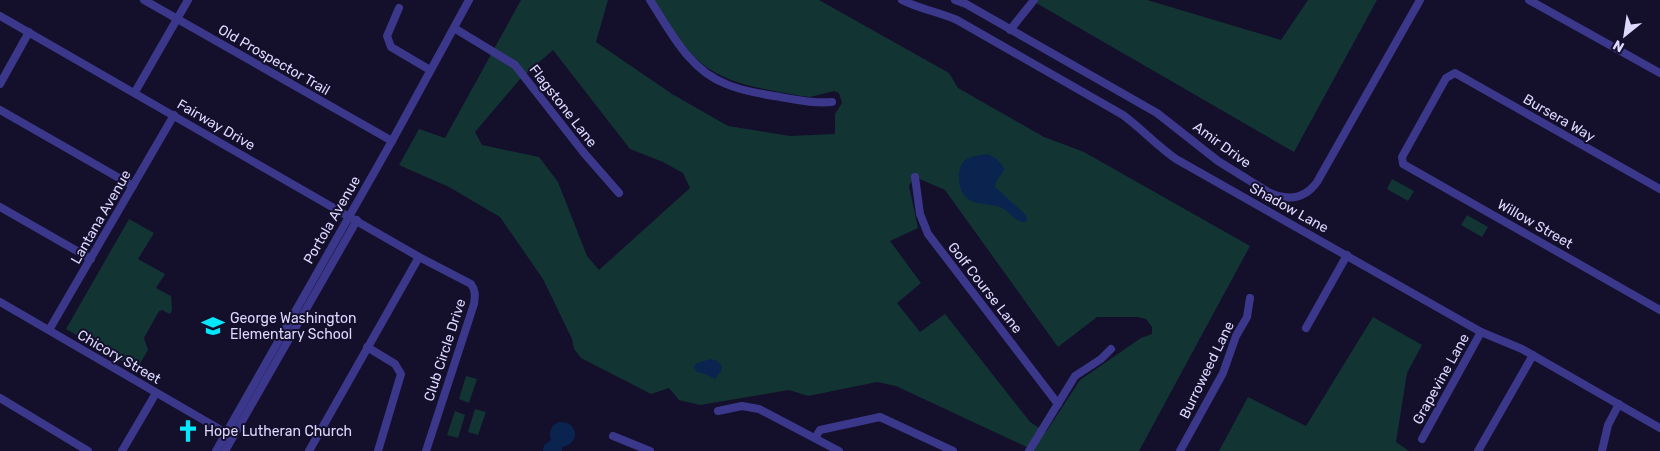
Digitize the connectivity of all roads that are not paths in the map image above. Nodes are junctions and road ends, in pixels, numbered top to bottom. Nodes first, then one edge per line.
1 (144, 0) edge
2 (188, 0) edge
3 (470, 0) edge
4 (650, 0) edge
5 (902, 0) edge
6 (955, 0) edge
7 (1034, 0) edge
8 (1420, 0) edge
9 (1529, 0) edge
10 (399, 8) dead end
11 (0, 16) edge
12 (177, 19) junction
13 (454, 28) junction
14 (1010, 30) junction
15 (29, 32) junction
16 (430, 70) junction
17 (1660, 73) edge
18 (1446, 78) joint
19 (0, 84) edge
20 (135, 92) junction
21 (832, 102) dead end
22 (0, 110) edge
23 (174, 116) junction
24 (392, 141) junction
25 (915, 177) dead end
26 (133, 186) junction
27 (1660, 189) edge
28 (619, 193) dead end
29 (0, 206) edge
30 (349, 216) junction
31 (356, 220) junction
32 (1347, 255) junction
33 (419, 257) junction
34 (91, 259) junction
35 (1250, 298) dead end
36 (0, 302) edge
37 (1660, 310) edge
38 (1306, 328) dead end
39 (49, 330) junction
40 (1481, 332) junction
41 (368, 348) junction
42 (1111, 349) dead end
43 (1532, 355) junction
44 (156, 393) junction
45 (0, 398) edge
46 (1058, 404) junction
47 (1619, 404) junction
48 (718, 411) dead end
49 (1660, 428) edge
50 (226, 433) junction
51 (613, 436) dead end
52 (815, 438) junction
53 (1422, 438) dead end
54 (88, 451) edge
55 (122, 451) edge
56 (216, 451) edge
57 (225, 451) edge
58 (309, 451) edge
59 (378, 451) edge
60 (426, 451) edge
61 (650, 451) edge
62 (839, 451) edge
63 (953, 451) edge
64 (1028, 451) edge
65 (1180, 451) edge
66 (1478, 451) edge
67 (1602, 451) edge

1 - 12 street, Old Prospector Trail
2 - 12 street
3 - 13 street, Portola Avenue
4 - 21 street
5 - 32 street, Shadow Lane
6 - 14 street, Amir Drive
7 - 14 street
8 - 14 street, Amir Drive
9 - 17 street
10 - 16 street
11 - 15 street, Fairway Drive
12 - 20 street
12 - 24 street, Old Prospector Trail
13 - 16 street, Portola Avenue
13 - 28 street, Flagstone Lane
15 - 19 street
15 - 20 street, Fairway Drive
16 - 24 street, Portola Avenue
18 - 27 street, Bursera Way
18 - 37 street, Willow Street
20 - 23 street, Fairway Drive
22 - 26 street
23 - 26 street, Lantana Avenue
23 - 30 street, Fairway Drive
24 - 30 street, Portola Avenue
25 - 46 street, Golf Course Lane
26 - 34 street, Lantana Avenue
29 - 34 street
30 - 31 street, Fairway Drive
30 - 50 street, Portola Avenue
31 - 33 street, Fairway Drive
31 - 57 street, Portola Avenue
32 - 38 street
32 - 40 street, Shadow Lane
33 - 41 street
33 - 60 street, Club Circle Drive
34 - 39 street, Lantana Avenue
35 - 65 street, Burroweed Lane
36 - 39 street, Chicory Street
39 - 44 street, Chicory Street
40 - 43 street, Shadow Lane
40 - 53 street, Grapevine Lane
41 - 58 street
41 - 59 street
42 - 46 street
43 - 47 street, Shadow Lane
43 - 66 street
44 - 50 street, Chicory Street
44 - 55 street
45 - 54 street
46 - 64 street
47 - 49 street, Shadow Lane
47 - 67 street
48 - 52 street
50 - 56 street, Portola Avenue
51 - 61 street
52 - 62 street
52 - 63 street

